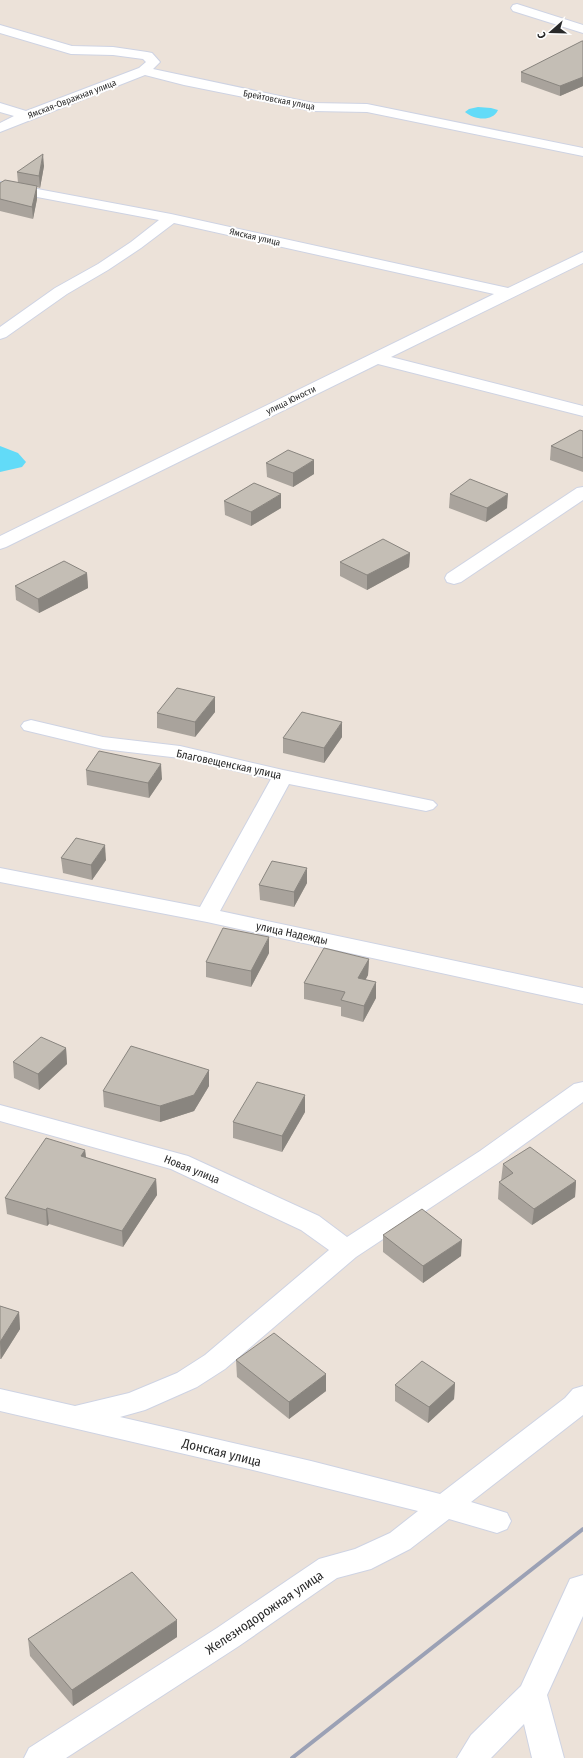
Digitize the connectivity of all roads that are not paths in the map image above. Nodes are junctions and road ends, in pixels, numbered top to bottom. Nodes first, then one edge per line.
1 (517, 8) dead end
2 (0, 29) edge
3 (583, 29) edge
4 (144, 71) junction
5 (0, 107) edge
6 (26, 116) junction
7 (0, 128) edge
8 (583, 152) edge
9 (0, 186) edge
10 (171, 218) junction
11 (583, 257) edge
12 (510, 293) junction
13 (0, 334) edge
14 (376, 358) junction
15 (549, 403) junction
16 (583, 411) edge
17 (583, 418) edge
18 (583, 492) edge
19 (0, 543) edge
20 (454, 578) dead end
21 (31, 726) dead end
22 (283, 776) junction
23 (426, 805) dead end
24 (0, 875) edge
25 (207, 915) junction
26 (583, 996) edge
27 (583, 1090) edge
28 (0, 1113) edge
29 (347, 1250) junction
30 (583, 1397) edge
31 (0, 1400) edge
32 (76, 1417) junction
33 (443, 1506) junction
34 (497, 1521) dead end
35 (583, 1587) edge
36 (532, 1695) junction
37 (40, 1758) edge
38 (473, 1758) edge
39 (548, 1758) edge

1 - 3 street
2 - 4 street
4 - 6 street, Ямская-Овражная улица
4 - 8 street, Брейтовская улица
5 - 6 street
6 - 7 street, Ямская-Овражная улица
9 - 10 street, Ямская улица
10 - 12 street, Ямская улица
10 - 13 street
11 - 12 street, улица Юности
12 - 14 street, улица Юности
14 - 15 street
14 - 19 street, улица Юности
15 - 16 street
15 - 17 street
18 - 20 street
21 - 22 street, Благовещенская улица
22 - 23 street, Благовещенская улица
22 - 25 street
24 - 25 street, улица Надежды
25 - 26 street, улица Надежды
27 - 29 street
28 - 29 street, Новая улица
29 - 32 street
30 - 33 street, Железнодорожная улица
31 - 32 street, Донская улица
32 - 33 street, Донская улица
33 - 34 street, Донская улица
33 - 37 street, Железнодорожная улица
35 - 36 street
36 - 38 street
36 - 39 street

